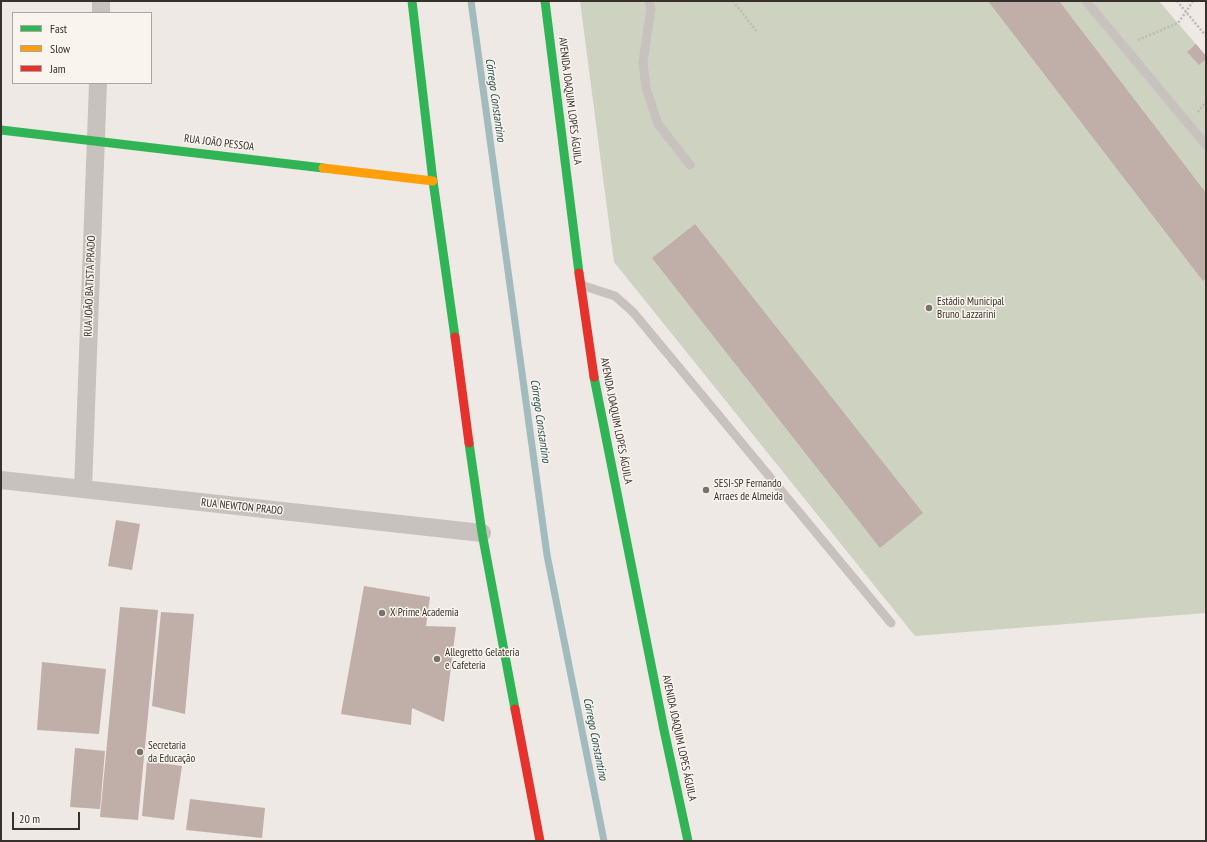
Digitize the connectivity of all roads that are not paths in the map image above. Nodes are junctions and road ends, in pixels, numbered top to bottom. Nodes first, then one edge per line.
1 (101, 1) edge
2 (412, 1) edge
3 (545, 1) edge
4 (649, 1) edge
5 (1086, 1) edge
6 (101, 12) edge
7 (98, 84) edge
8 (1, 130) edge
9 (96, 141) junction
10 (1206, 146) edge
11 (690, 165) dead end
12 (433, 181) junction
13 (581, 285) junction
14 (1, 480) edge
15 (83, 489) junction
16 (482, 533) junction
17 (891, 623) dead end
18 (540, 841) edge
19 (688, 841) edge

1 - 6 street
2 - 12 main road
3 - 13 main road, AVENIDA JOAQUIM LOPES ÁGUILA
4 - 11 lane
5 - 10 lane
7 - 9 street, RUA JOÃO BATISTA PRADO
8 - 9 main road, RUA JOÃO PESSOA
9 - 12 main road, RUA JOÃO PESSOA
9 - 15 street, RUA JOÃO BATISTA PRADO
12 - 16 main road
13 - 17 lane
13 - 19 main road, AVENIDA JOAQUIM LOPES ÁGUILA
14 - 15 street, RUA NEWTON PRADO
15 - 16 street, RUA NEWTON PRADO
16 - 18 main road

